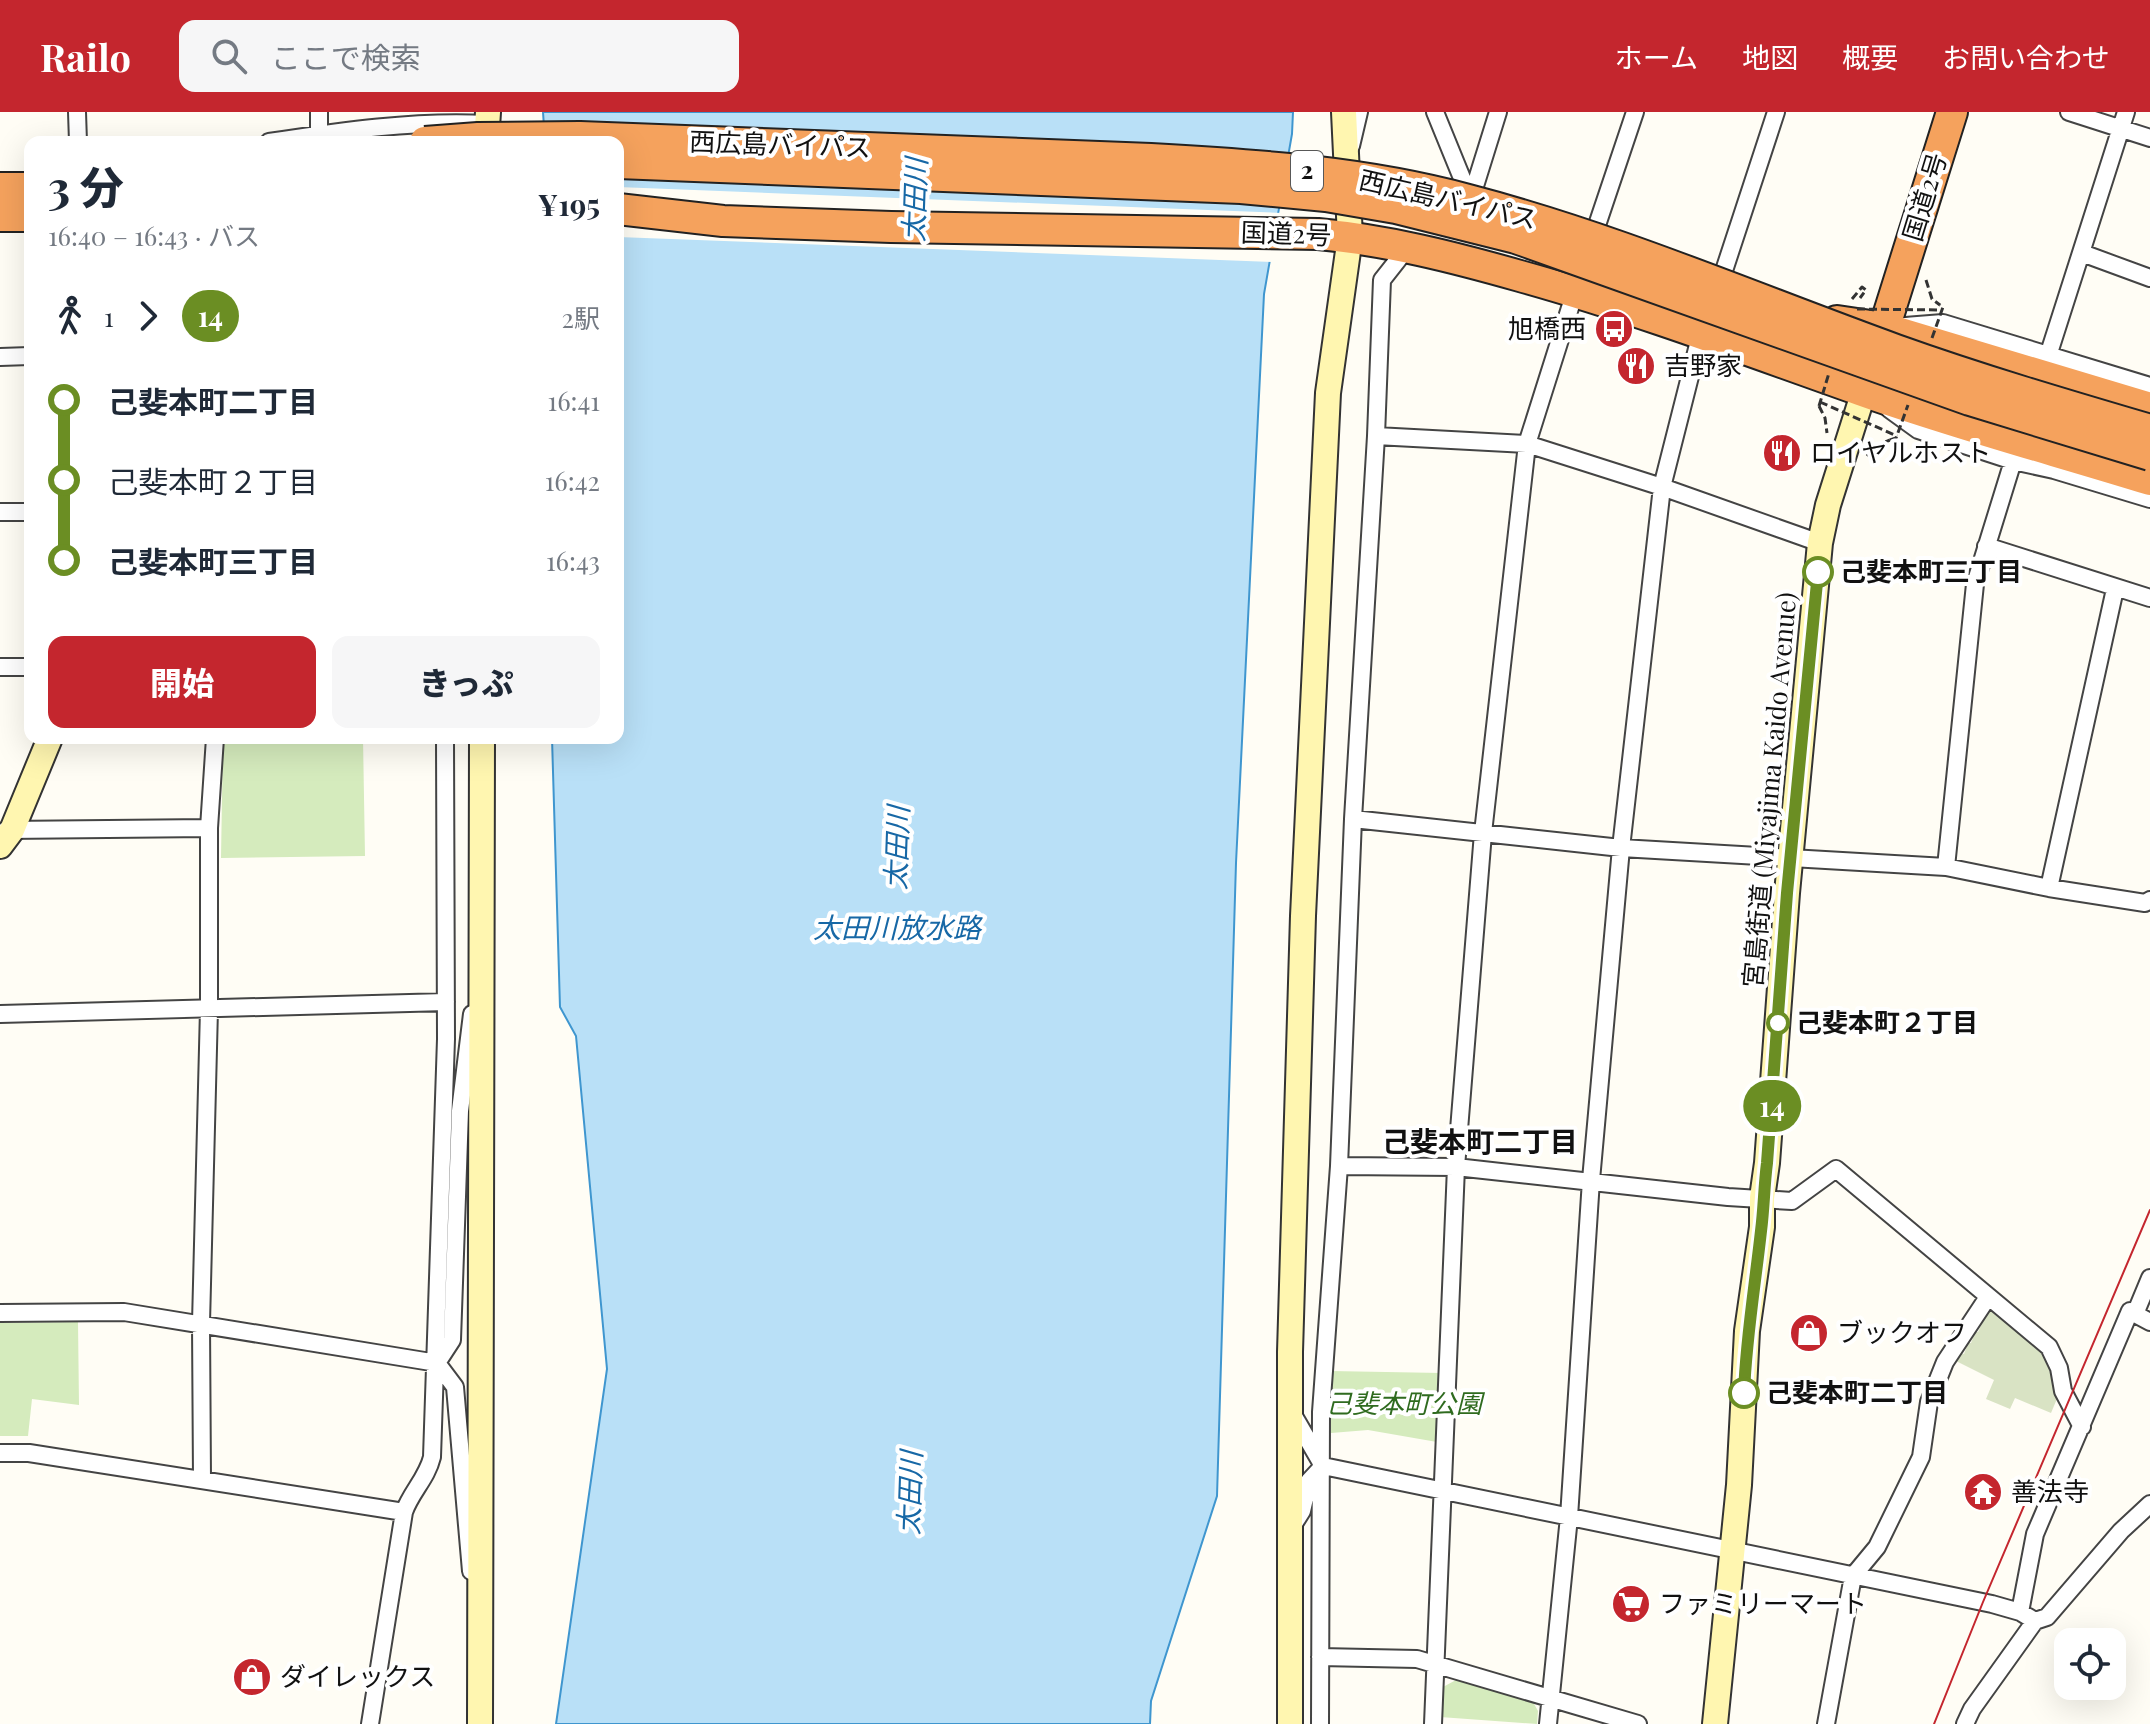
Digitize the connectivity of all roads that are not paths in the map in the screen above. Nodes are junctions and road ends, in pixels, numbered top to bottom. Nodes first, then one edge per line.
1 (77, 112) edge
2 (319, 112) edge
3 (1344, 112) edge
4 (1359, 112) edge
5 (1435, 112) edge
6 (1498, 112) edge
7 (1635, 112) edge
8 (1776, 112) edge
9 (1952, 112) edge
10 (2069, 112) edge
11 (2126, 112) edge
12 (487, 126) edge
13 (2120, 129) junction
14 (78, 136) edge
15 (319, 136) edge
16 (336, 136) edge
17 (2150, 138) edge
18 (624, 139) edge
19 (624, 160) edge
20 (624, 160) edge
21 (1347, 161) junction
22 (24, 187) edge
23 (0, 188) edge
24 (1347, 193) junction
25 (624, 210) edge
26 (0, 214) edge
27 (24, 214) edge
28 (1465, 218) junction
29 (1350, 237) junction
30 (1408, 247) junction
31 (2082, 253) junction
32 (1586, 257) junction
33 (2150, 278) edge
34 (1575, 292) junction
35 (1713, 302) junction
36 (1884, 328) junction
37 (1701, 333) junction
38 (24, 356) edge
39 (2048, 356) junction
40 (0, 357) edge
41 (2150, 386) edge
42 (1864, 391) junction
43 (2150, 408) edge
44 (2150, 430) edge
45 (1376, 436) junction
46 (1527, 444) junction
47 (2150, 455) edge
48 (2013, 461) junction
49 (2150, 480) edge
50 (1662, 487) junction
51 (2150, 499) edge
52 (0, 512) edge
53 (24, 512) edge
54 (1820, 543) junction
55 (1986, 546) junction
56 (2115, 589) junction
57 (2150, 598) edge
58 (0, 667) edge
59 (24, 667) edge
60 (47, 744) edge
61 (215, 744) edge
62 (445, 744) edge
63 (482, 744) edge
64 (1353, 819) junction
65 (209, 828) junction
66 (1483, 833) junction
67 (4, 836) edge
68 (1621, 848) junction
69 (1791, 858) junction
70 (1946, 867) junction
71 (2049, 888) junction
72 (2148, 898) edge
73 (481, 986) junction
74 (446, 1002) junction
75 (209, 1009) junction
76 (0, 1014) edge
77 (480, 1116) junction
78 (1339, 1166) junction
79 (1456, 1167) junction
80 (458, 1171) junction
81 (1591, 1180) junction
82 (1762, 1198) junction
83 (2150, 1278) edge
84 (1988, 1297) junction
85 (0, 1313) edge
86 (2143, 1318) edge
87 (201, 1323) junction
88 (437, 1363) junction
89 (1290, 1410) junction
90 (2082, 1427) junction
91 (0, 1453) edge
92 (1323, 1466) junction
93 (202, 1480) junction
94 (1444, 1493) junction
95 (2150, 1504) edge
96 (404, 1512) junction
97 (1569, 1517) junction
98 (1289, 1532) junction
99 (1732, 1551) junction
100 (1853, 1576) junction
101 (2020, 1612) junction
102 (2035, 1621) junction
103 (480, 1656) junction
104 (1320, 1657) junction
105 (1437, 1666) junction
106 (1550, 1699) junction
107 (370, 1724) edge
108 (480, 1724) edge
109 (1290, 1724) edge
110 (1320, 1724) edge
111 (1433, 1724) edge
112 (1548, 1724) edge
113 (1638, 1724) edge
114 (1715, 1724) edge
115 (1826, 1724) edge
116 (1965, 1724) edge

1 - 14 street
2 - 15 street
3 - 21 street
4 - 21 street
5 - 28 street
6 - 28 street
7 - 32 street
8 - 35 street
9 - 36 highway, 国道2号
10 - 13 street
11 - 13 street
12 - 16 street
13 - 17 street
13 - 31 street
18 - 44 highway, 西広島バイパス / 2, bridge
19 - 24 highway, 国道2号 / 2, bridge
20 - 47 highway, 西広島バイパス / 2, bridge
21 - 24 street
22 - 23 highway
24 - 28 highway, 国道2号 / 2
24 - 29 street
25 - 29 highway, 国道2号
26 - 27 highway
28 - 32 highway, 国道2号 / 2
29 - 30 highway, 国道2号
29 - 89 street
30 - 34 highway, 国道2号
30 - 45 street
31 - 33 street
31 - 39 street
32 - 35 highway, 国道2号 / 2
34 - 37 highway, 国道2号
34 - 46 street
35 - 36 highway, 国道2号 / 2
36 - 39 street
36 - 42 highway, 国道2号
36 - 43 highway
37 - 42 highway, 国道2号
37 - 50 street
38 - 40 street
39 - 41 street
42 - 48 street
42 - 49 highway
42 - 54 street, 宮島街道 (Miyajima Kaido Avenue)
45 - 46 street
45 - 64 street
46 - 50 street
46 - 66 street
48 - 51 street
48 - 55 street
50 - 54 street
50 - 68 street
52 - 53 street
54 - 69 street, 宮島街道 (Miyajima Kaido Avenue)
55 - 56 street
55 - 70 street
56 - 57 street
56 - 71 street
58 - 59 street
60 - 67 street
61 - 65 street
62 - 74 street
63 - 73 street
64 - 66 street
64 - 78 street
65 - 67 street
65 - 75 street
66 - 68 street
66 - 79 street
68 - 69 street
68 - 81 street
69 - 70 street
69 - 82 street, 宮島街道 (Miyajima Kaido Avenue)
70 - 71 street
71 - 72 street
73 - 77 street
73 - 80 street
74 - 75 street
74 - 88 street
75 - 76 street
75 - 87 street
77 - 80 street
77 - 103 street
78 - 79 street
78 - 92 street
79 - 81 street
79 - 94 street
80 - 88 street
81 - 82 street
81 - 97 street
82 - 84 street
82 - 99 street, 宮島街道 (Miyajima Kaido Avenue)
83 - 86 street
84 - 90 street
84 - 100 street
85 - 87 street
86 - 90 street
87 - 88 street
87 - 93 street
88 - 96 street
88 - 103 street
89 - 92 street
89 - 98 street
90 - 101 street
91 - 93 street
92 - 94 street
92 - 98 street
92 - 104 street
93 - 96 street
94 - 97 street
94 - 105 street
95 - 102 street
96 - 107 street
97 - 99 street
97 - 106 street
98 - 109 street
99 - 100 street
99 - 114 street, 宮島街道 (Miyajima Kaido Avenue)
100 - 101 street
100 - 115 street
101 - 102 street
102 - 116 street
103 - 108 street
104 - 105 street
104 - 110 street
105 - 106 street
105 - 111 street
106 - 112 street
106 - 113 street

